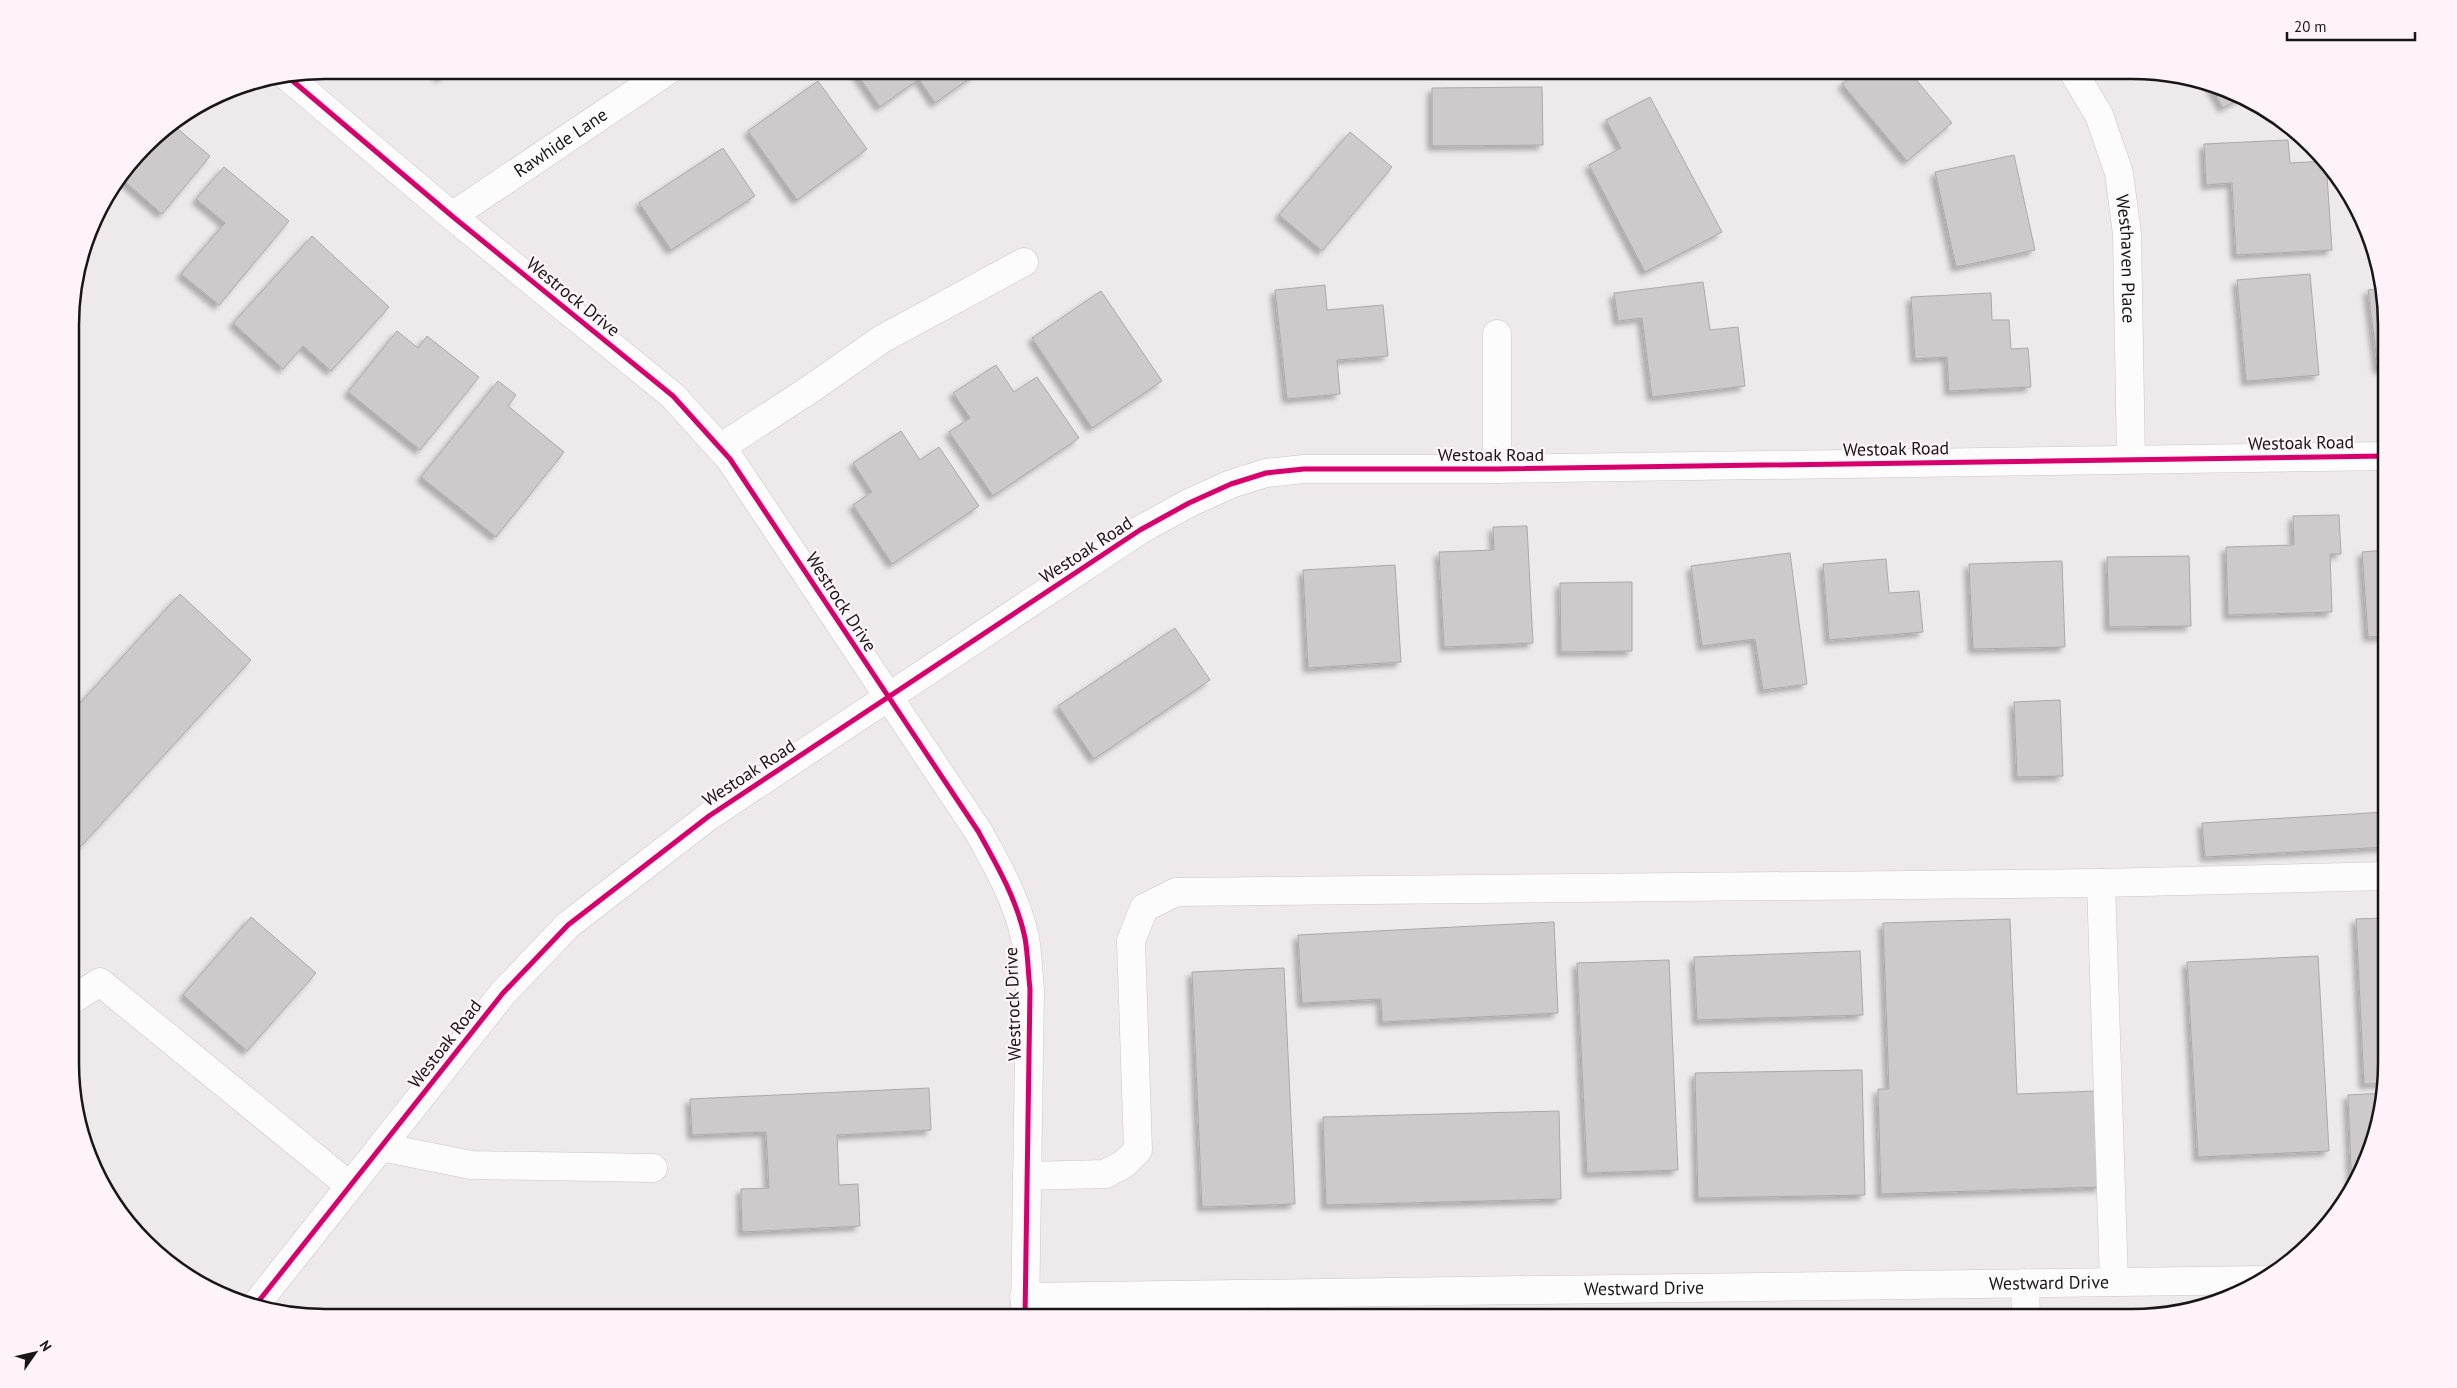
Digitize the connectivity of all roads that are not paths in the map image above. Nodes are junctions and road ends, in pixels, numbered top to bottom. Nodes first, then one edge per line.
1 (656, 79) edge
2 (2078, 79) edge
3 (293, 81) edge
4 (452, 216) junction
5 (1024, 262) dead end
6 (1497, 334) dead end
7 (720, 448) junction
8 (2378, 456) edge
9 (2131, 459) junction
10 (1497, 469) junction
11 (888, 698) junction
12 (2378, 876) edge
13 (2101, 883) junction
14 (79, 996) edge
15 (381, 1147) junction
16 (653, 1168) dead end
17 (1027, 1176) junction
18 (350, 1186) junction
19 (2248, 1280) edge
20 (2114, 1282) junction
21 (2025, 1283) junction
22 (259, 1300) edge
23 (1025, 1307) edge
24 (2026, 1309) edge

1 - 4 street, Rawhide Lane
2 - 9 street, Westhaven Place
3 - 4 street, Westrock Drive
4 - 7 street, Westrock Drive
5 - 7 street
6 - 10 street, Westoak Road
7 - 11 street, Westrock Drive
8 - 9 street, Westoak Road
9 - 10 street, Westoak Road
10 - 11 street, Westoak Road
11 - 15 street, Westoak Road
11 - 17 street, Westrock Drive
12 - 13 street
13 - 17 street
13 - 20 street
14 - 18 street
15 - 16 street
15 - 18 street, Westoak Road
17 - 23 street, Westrock Drive
18 - 22 street, Westoak Road
19 - 20 street, Westward Drive
20 - 21 street, Westward Drive
21 - 23 street, Westward Drive
21 - 24 street

